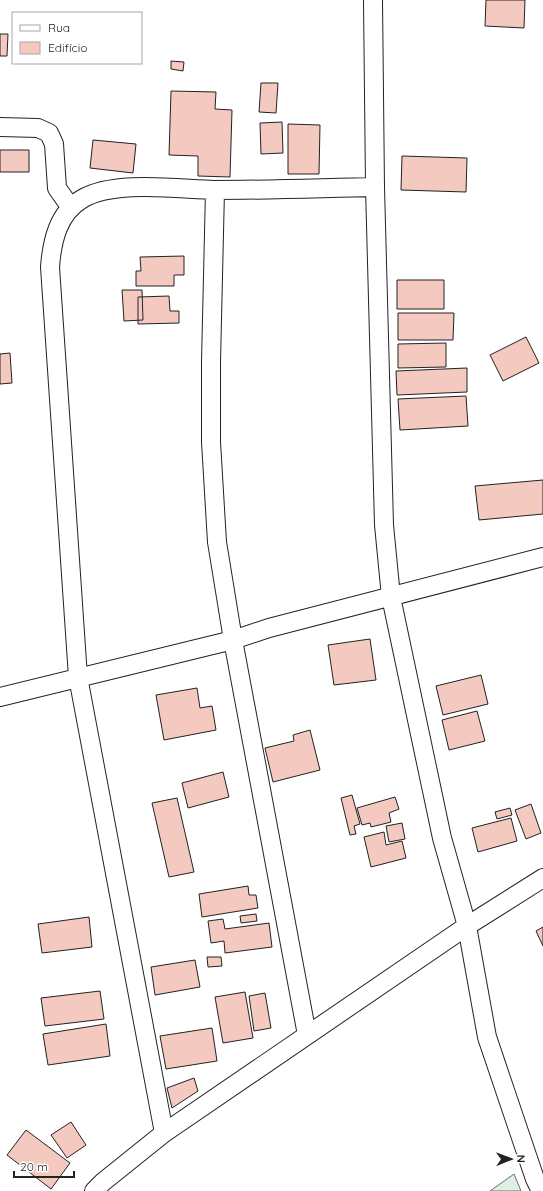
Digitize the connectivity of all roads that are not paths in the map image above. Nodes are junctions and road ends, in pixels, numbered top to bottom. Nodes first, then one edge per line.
1 (373, 0) edge
2 (0, 127) edge
3 (375, 186) junction
4 (215, 190) junction
5 (71, 208) junction
6 (543, 557) edge
7 (391, 597) junction
8 (233, 640) junction
9 (78, 677) junction
10 (0, 697) edge
11 (543, 878) edge
12 (467, 926) junction
13 (307, 1035) junction
14 (164, 1133) junction
15 (94, 1191) edge
16 (541, 1191) edge

1 - 3 street
2 - 5 street
3 - 4 street
3 - 7 street
4 - 5 street
4 - 8 street
5 - 9 street
6 - 7 street
7 - 8 street
7 - 12 street
8 - 9 street
8 - 13 street
9 - 10 street
9 - 14 street
11 - 12 street
12 - 13 street
12 - 16 street
13 - 14 street
14 - 15 street

